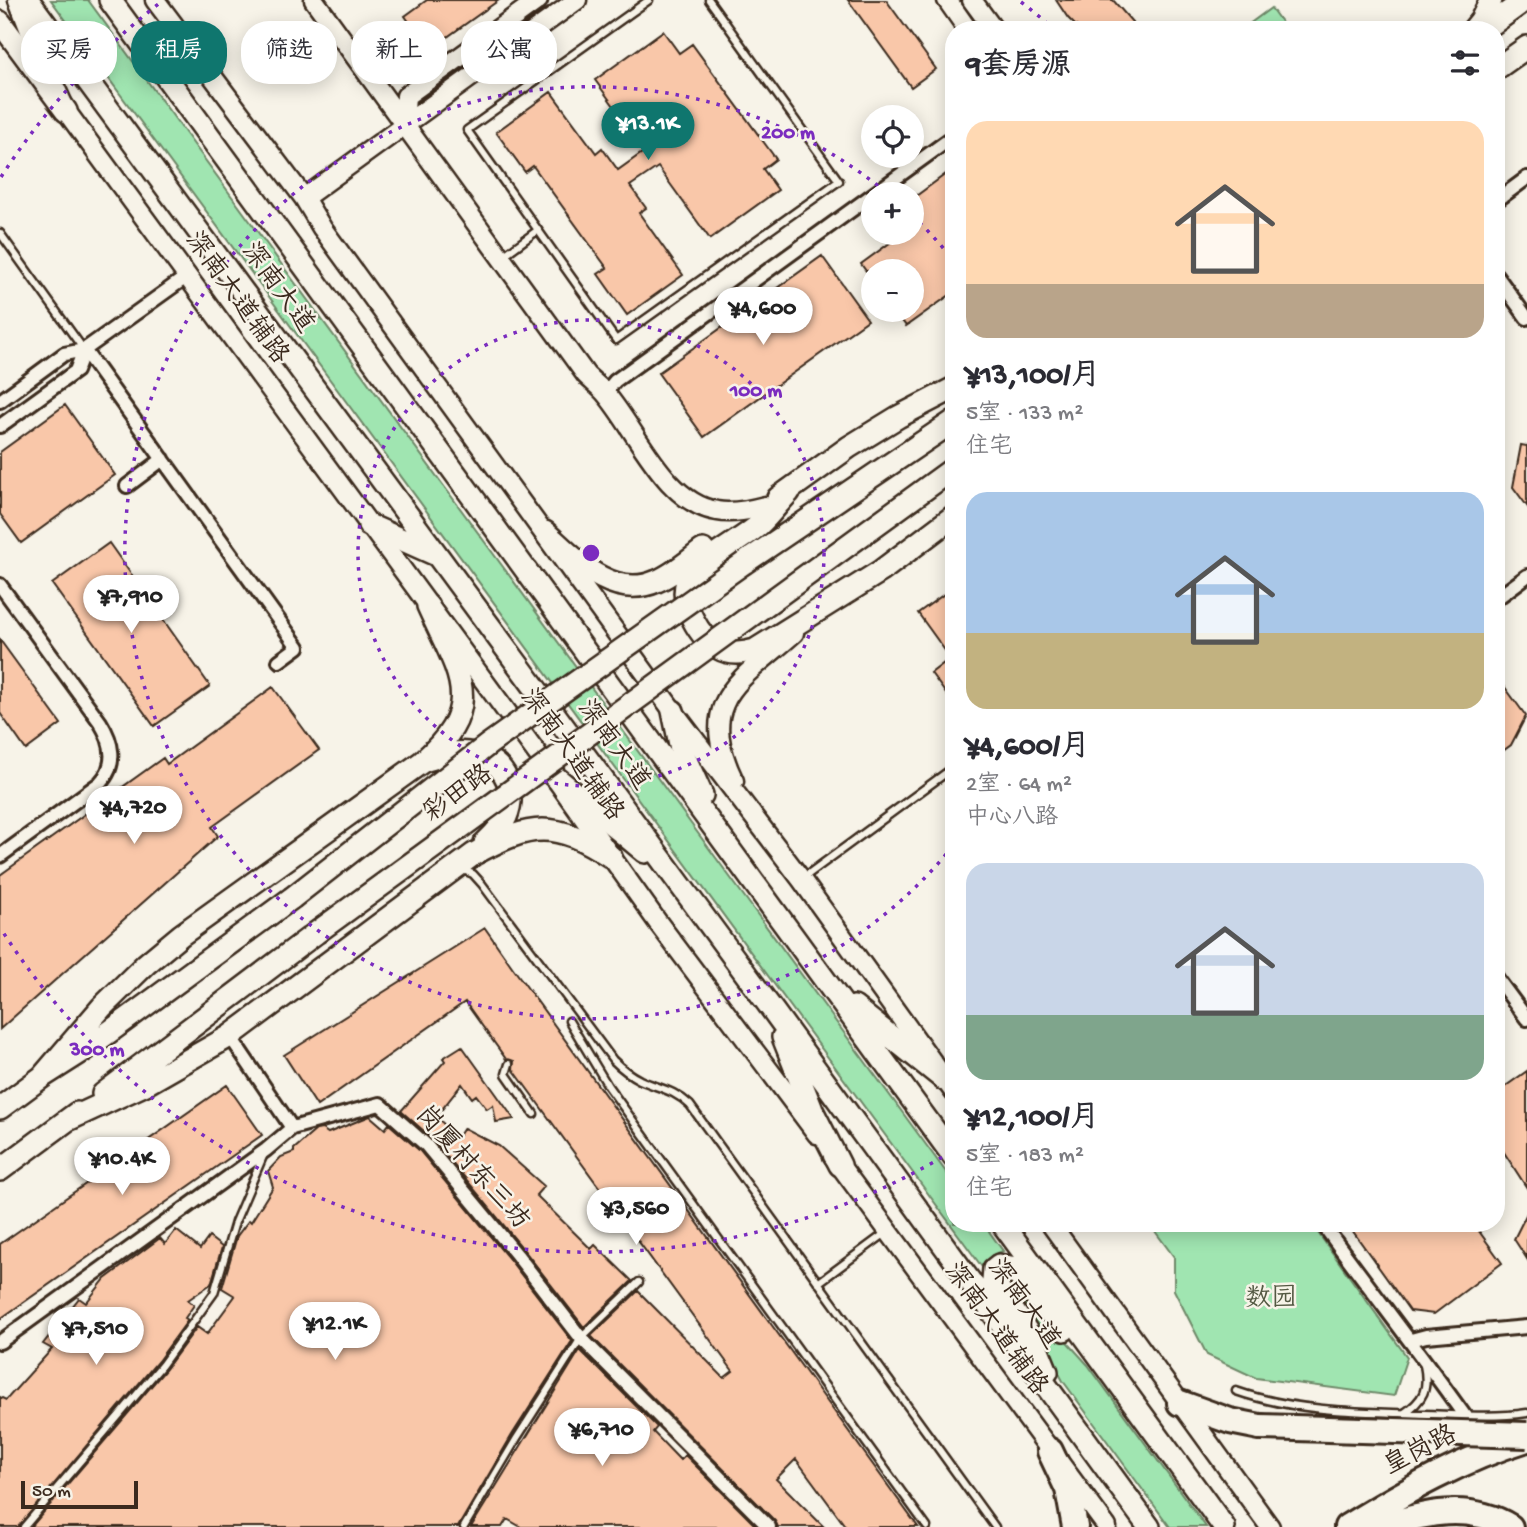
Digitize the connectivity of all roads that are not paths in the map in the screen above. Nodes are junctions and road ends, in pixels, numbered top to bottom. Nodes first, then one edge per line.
1 (18, 0) edge
2 (27, 0) edge
3 (110, 0) edge
4 (155, 0) edge
5 (314, 0) edge
6 (538, 0) edge
7 (577, 0) edge
8 (649, 0) edge
9 (709, 0) edge
10 (947, 0) edge
11 (972, 0) edge
12 (1490, 0) edge
13 (1525, 0) edge
14 (962, 21) edge
15 (987, 21) edge
16 (1480, 21) edge
17 (1496, 21) edge
18 (0, 22) edge
19 (1527, 47) edge
20 (1505, 64) edge
21 (1527, 64) edge
22 (1505, 69) edge
23 (66, 111) junction
24 (404, 125) junction
25 (945, 143) edge
26 (1527, 178) edge
27 (1505, 194) edge
28 (304, 198) junction
29 (538, 230) junction
30 (0, 233) edge
31 (500, 258) junction
32 (186, 277) junction
33 (1505, 287) edge
34 (1527, 318) edge
35 (84, 350) junction
36 (605, 393) junction
37 (945, 393) edge
38 (0, 401) edge
39 (0, 426) edge
40 (945, 427) edge
41 (163, 459) junction
42 (945, 475) edge
43 (127, 486) dead end
44 (789, 492) junction
45 (765, 506) junction
46 (945, 523) edge
47 (369, 524) junction
48 (545, 532) junction
49 (437, 555) junction
50 (1527, 576) edge
51 (0, 585) edge
52 (1505, 592) edge
53 (829, 603) junction
54 (428, 606) junction
55 (279, 660) dead end
56 (673, 711) junction
57 (422, 762) junction
58 (945, 774) edge
59 (553, 775) junction
60 (756, 821) junction
61 (714, 827) junction
62 (474, 854) junction
63 (0, 856) edge
64 (611, 857) junction
65 (454, 869) junction
66 (801, 879) junction
67 (677, 881) junction
68 (1505, 989) edge
69 (833, 991) junction
70 (774, 1012) junction
71 (1527, 1019) edge
72 (569, 1021) dead end
73 (230, 1036) junction
74 (509, 1064) dead end
75 (42, 1077) junction
76 (945, 1080) edge
77 (945, 1083) edge
78 (0, 1108) edge
79 (534, 1114) dead end
80 (68, 1120) junction
81 (292, 1128) junction
82 (945, 1145) edge
83 (265, 1150) junction
84 (840, 1165) junction
85 (0, 1170) edge
86 (889, 1231) junction
87 (1008, 1232) edge
88 (1056, 1232) edge
89 (1329, 1232) edge
90 (639, 1282) dead end
91 (818, 1283) junction
92 (1527, 1327) edge
93 (581, 1338) junction
94 (1411, 1340) junction
95 (0, 1342) edge
96 (1422, 1356) junction
97 (1107, 1369) junction
98 (1236, 1391) dead end
99 (1181, 1403) junction
100 (1060, 1404) junction
101 (1527, 1413) edge
102 (1403, 1414) junction
103 (1464, 1415) junction
104 (1527, 1437) edge
105 (1050, 1451) junction
106 (1505, 1524) edge
107 (24, 1527) edge
108 (464, 1527) edge
109 (769, 1527) edge
110 (927, 1527) edge
111 (995, 1527) edge
112 (1075, 1527) edge
113 (1107, 1527) edge
114 (1149, 1527) edge
115 (1224, 1527) edge
116 (1269, 1527) edge
117 (1347, 1527) edge
118 (1381, 1527) edge

1 - 23 main road, 深南大道辅路
2 - 49 main road, 深南大道
3 - 61 main road, 深南大道
4 - 28 main road
5 - 24 main road
6 - 24 main road
7 - 24 main road
8 - 29 lane
9 - 29 lane
10 - 14 main road
11 - 15 main road
12 - 16 main road
13 - 17 main road
18 - 23 main road
19 - 20 main road
21 - 22 main road
23 - 32 main road, 深南大道辅路
24 - 28 main road
24 - 31 main road
25 - 36 street
26 - 27 street
28 - 48 main road
29 - 31 lane
30 - 35 lane
31 - 36 main road
32 - 35 street
32 - 47 main road, 深南大道辅路
33 - 34 street
35 - 38 street
35 - 39 street
35 - 41 street
36 - 45 main road
37 - 44 main road
40 - 75 main road, 彩田路, bridge
41 - 43 street
41 - 55 street
42 - 80 main road, 彩田路, bridge
44 - 45 main road
44 - 53 main road
45 - 48 main road
46 - 53 main road
47 - 49 main road
47 - 54 main road, 深南大道辅路
48 - 56 main road
49 - 67 main road, 深南大道
50 - 52 street
51 - 63 street
53 - 60 main road
54 - 57 main road
54 - 59 main road, 深南大道辅路
56 - 60 main road
56 - 61 main road
57 - 62 main road
57 - 75 main road
58 - 66 lane
59 - 64 main road, 深南大道辅路
59 - 67 main road
60 - 66 main road
61 - 69 main road, 深南大道
62 - 64 main road
62 - 65 main road
64 - 84 main road, 深南大道辅路
65 - 73 main road
65 - 91 lane
66 - 76 main road
67 - 70 main road, 深南大道
68 - 71 street
69 - 77 main road
69 - 82 main road, 深南大道
70 - 84 main road
70 - 100 main road, 深南大道
72 - 110 lane
73 - 80 main road
73 - 81 street
74 - 79 lane
75 - 78 main road, 彩田路
80 - 85 main road, 彩田路
81 - 83 street
81 - 93 street, 岗厦村东三坊
83 - 95 street
83 - 107 lane
84 - 86 main road, 深南大道辅路
86 - 91 lane
86 - 105 main road, 深南大道辅路
87 - 97 main road, 深南大道
88 - 99 main road
89 - 94 street
90 - 93 lane
91 - 111 lane
92 - 94 street
93 - 108 lane
93 - 109 street
94 - 96 street
96 - 102 lane
96 - 103 street
97 - 100 main road
97 - 115 main road, 深南大道
98 - 102 lane
99 - 104 highway, bridge
99 - 116 main road
100 - 114 main road, 深南大道
101 - 103 lane
102 - 103 lane
104 - 117 highway, 皇岗路
105 - 112 highway
105 - 113 main road, 深南大道辅路
106 - 118 highway

